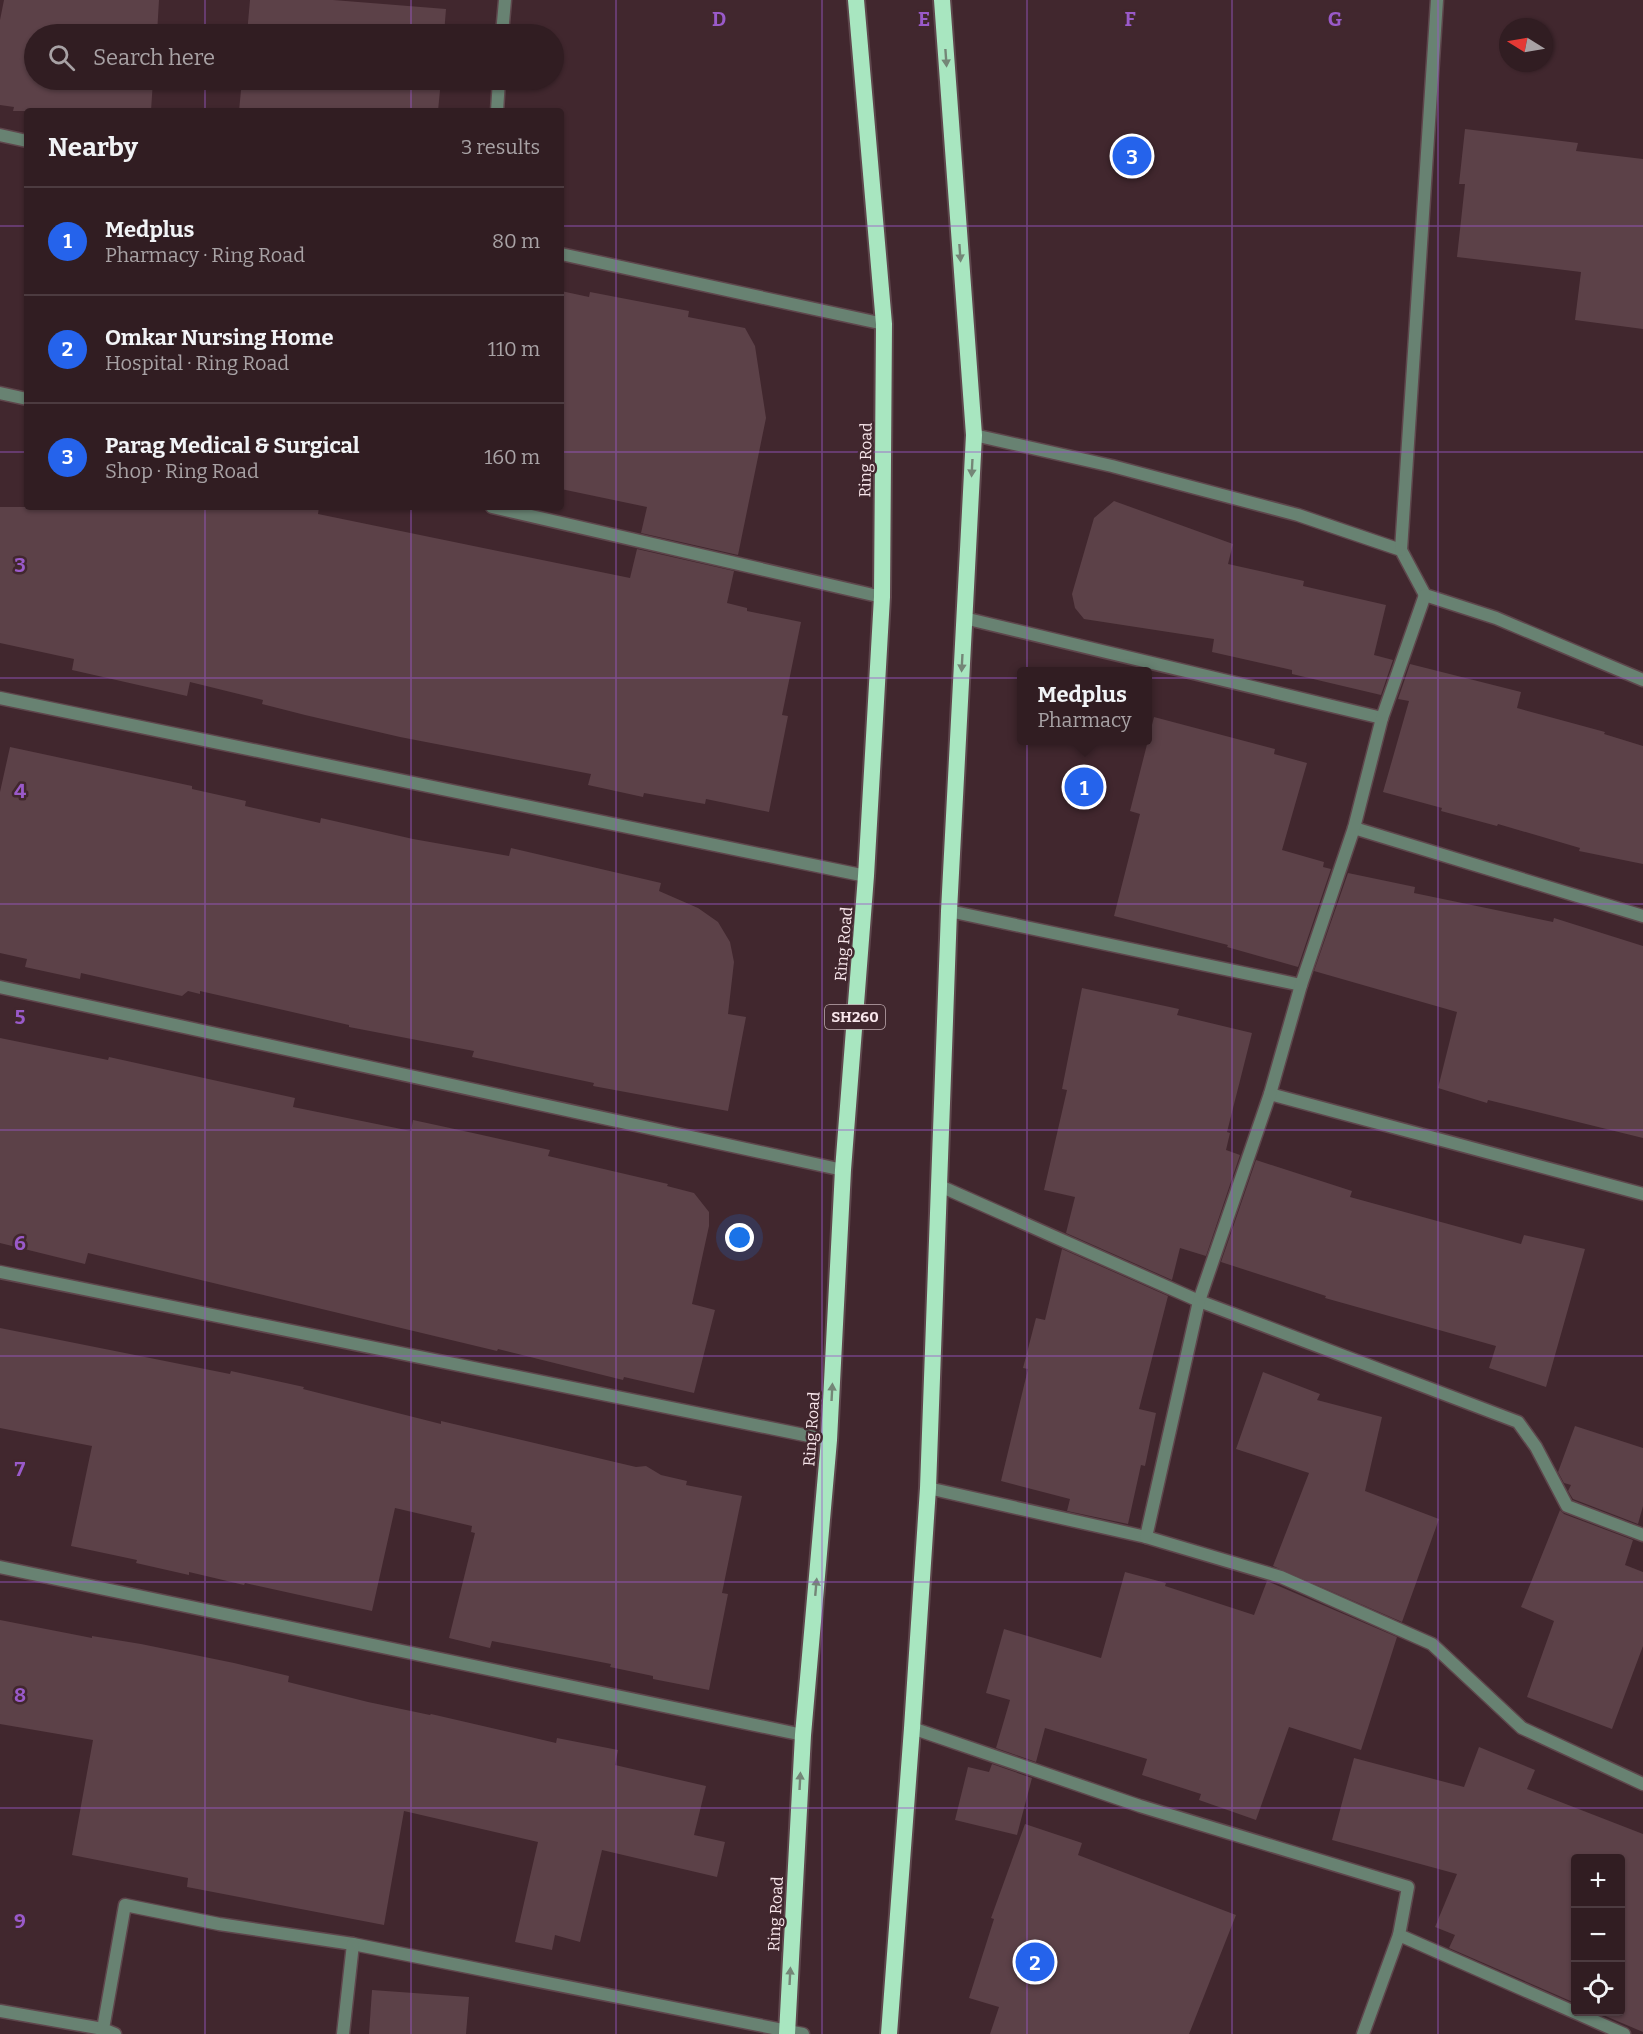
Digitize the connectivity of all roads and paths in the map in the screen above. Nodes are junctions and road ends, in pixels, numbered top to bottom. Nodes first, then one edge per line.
1 (505, 0) edge
2 (856, 0) edge
3 (942, 0) edge
4 (1437, 0) edge
5 (503, 24) edge
6 (498, 90) edge
7 (497, 108) edge
8 (0, 135) edge
9 (24, 140) edge
10 (564, 255) edge
11 (884, 324) junction
12 (0, 393) edge
13 (24, 398) edge
14 (974, 435) junction
15 (505, 510) edge
16 (1401, 550) junction
17 (1425, 595) junction
18 (882, 597) junction
19 (964, 618) junction
20 (1643, 680) edge
21 (0, 698) edge
22 (1382, 718) junction
23 (1354, 828) junction
24 (866, 876) junction
25 (949, 911) junction
26 (1643, 916) edge
27 (1301, 985) junction
28 (0, 987) edge
29 (1270, 1094) junction
30 (843, 1170) junction
31 (940, 1186) junction
32 (1643, 1194) edge
33 (0, 1272) edge
34 (1199, 1301) junction
35 (829, 1440) junction
36 (928, 1488) junction
37 (1643, 1535) edge
38 (1146, 1537) junction
39 (0, 1567) edge
40 (912, 1728) junction
41 (803, 1735) junction
42 (1643, 1784) edge
43 (1399, 1935) junction
44 (353, 1944) junction
45 (0, 2011) edge
46 (107, 2032) edge
47 (793, 2033) edge
48 (343, 2034) edge
49 (889, 2034) edge
50 (1363, 2034) edge
51 (1624, 2034) edge

1 - 5 street
2 - 11 highway, Ring Road / SH260
3 -> 14 highway
4 - 16 street
6 - 7 street
8 - 9 street
10 - 11 street
11 - 18 highway, Ring Road / SH260
12 - 13 street
14 - 16 street
14 -> 19 highway
15 - 18 street
16 - 17 street
17 - 20 street
17 - 22 street
18 - 24 highway, Ring Road / SH260
19 - 22 street
19 -> 25 highway
21 - 24 street
22 - 23 street
23 - 26 street
23 - 27 street
24 - 30 highway, Ring Road / SH260
25 - 27 street
25 - 31 highway
27 - 29 street
28 - 30 street
29 - 32 street
29 - 34 street
35 -> 30 highway, Ring Road / SH260
31 - 34 street
31 - 36 highway
33 - 35 street
34 - 37 street
34 - 38 street
41 -> 35 highway, Ring Road / SH260
36 - 38 street
36 - 40 highway
38 - 42 street
39 - 41 street
40 - 43 street
40 - 49 highway
47 -> 41 highway, Ring Road / SH260
43 - 50 street
43 - 51 street
44 - 46 street
44 - 47 street
44 - 48 street
45 - 46 street

